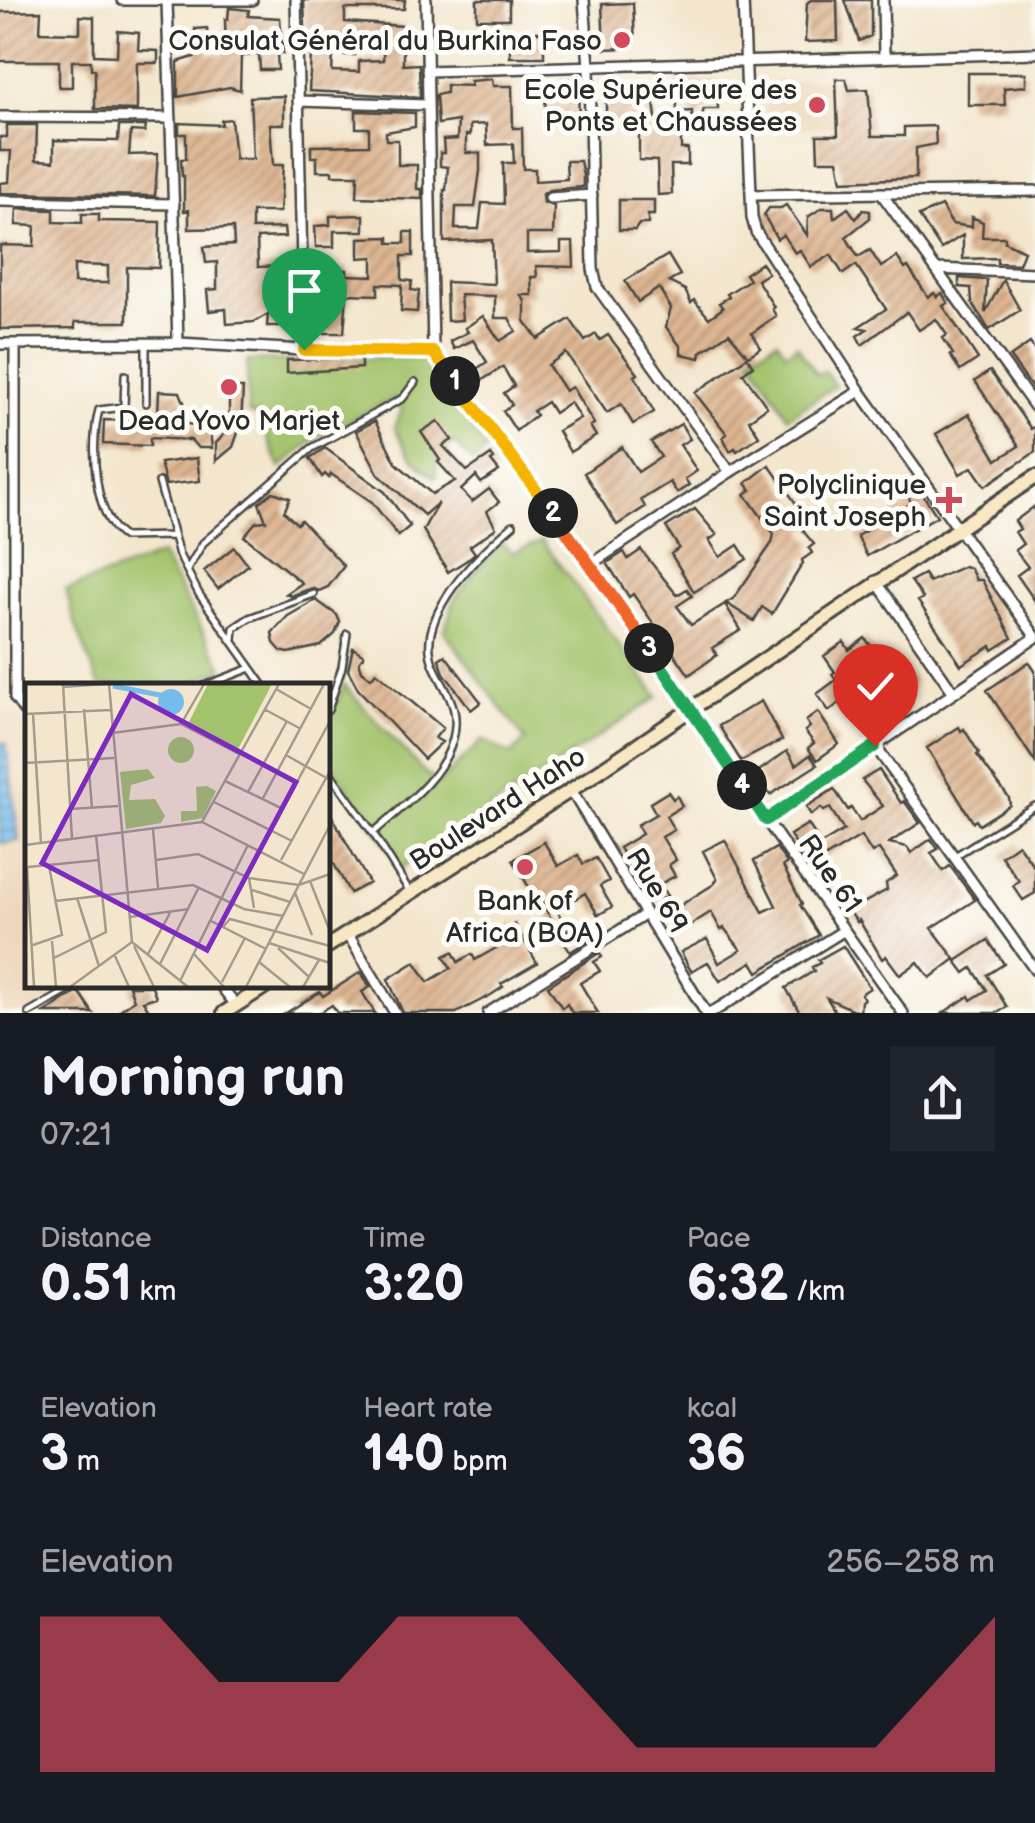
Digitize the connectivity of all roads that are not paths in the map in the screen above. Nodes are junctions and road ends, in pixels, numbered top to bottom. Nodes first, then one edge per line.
1 (122, 0) edge
2 (252, 0) edge
3 (296, 0) edge
4 (426, 0) edge
5 (584, 0) edge
6 (743, 0) edge
7 (883, 0) edge
8 (167, 1) edge
9 (1035, 53) edge
10 (884, 56) junction
11 (747, 61) junction
12 (590, 66) junction
13 (427, 71) junction
14 (298, 101) junction
15 (428, 106) junction
16 (0, 116) edge
17 (172, 118) junction
18 (1035, 191) edge
19 (881, 193) junction
20 (592, 195) junction
21 (752, 195) junction
22 (550, 198) dead end
23 (0, 201) edge
24 (174, 204) junction
25 (936, 269) junction
26 (1035, 272) edge
27 (146, 343) junction
28 (178, 343) junction
29 (0, 344) edge
30 (15, 344) junction
31 (304, 350) junction
32 (433, 352) junction
33 (125, 375) dead end
34 (415, 382) dead end
35 (860, 391) junction
36 (146, 403) dead end
37 (1035, 406) edge
38 (730, 472) junction
39 (1035, 478) edge
40 (159, 482) dead end
41 (513, 525) dead end
42 (960, 527) junction
43 (173, 536) junction
44 (590, 564) junction
45 (187, 570) junction
46 (876, 581) junction
47 (314, 594) dead end
48 (347, 634) dead end
49 (1035, 637) edge
50 (233, 642) junction
51 (251, 668) junction
52 (212, 683) edge
53 (262, 683) edge
54 (954, 693) junction
55 (0, 698) edge
56 (15, 698) junction
57 (330, 704) edge
58 (691, 708) junction
59 (25, 712) edge
60 (875, 746) junction
61 (330, 773) edge
62 (570, 790) junction
63 (1035, 806) edge
64 (766, 820) junction
65 (373, 833) junction
66 (955, 856) junction
67 (411, 894) junction
68 (646, 914) junction
69 (844, 931) junction
70 (347, 933) junction
71 (330, 945) edge
72 (1034, 968) edge
73 (72, 988) edge
74 (263, 988) edge
75 (230, 1009) edge
76 (28, 1013) edge
77 (395, 1013) edge
78 (488, 1013) edge
79 (708, 1013) edge
80 (903, 1013) edge

1 - 8 street
2 - 8 street
3 - 14 street
4 - 13 street
5 - 12 street
6 - 11 street
7 - 10 street
8 - 17 street
9 - 10 street
10 - 11 street
11 - 12 street
11 - 21 street
12 - 13 street
12 - 20 street
13 - 15 street
14 - 15 street
14 - 31 street
15 - 32 street
16 - 17 street
17 - 24 street
18 - 19 street
19 - 21 street
19 - 25 street
20 - 22 street
20 - 38 street
21 - 35 street
23 - 24 street
24 - 28 street
25 - 26 street
25 - 37 street
27 - 28 street
27 - 30 street
27 - 36 lane
28 - 31 street
29 - 30 street
30 - 56 street
31 - 32 street
32 - 44 street, Rue 61
33 - 43 lane
34 - 45 lane
35 - 38 street
35 - 42 street
38 - 44 street
39 - 42 main road, Boulevard Haho
40 - 43 lane
41 - 65 lane
42 - 46 main road, Boulevard Haho
42 - 49 street
43 - 45 lane
44 - 58 street, Rue 61
45 - 50 lane
46 - 54 street
46 - 58 main road, Boulevard Haho
47 - 50 lane
48 - 57 lane
49 - 54 street
50 - 51 lane
51 - 52 lane
51 - 53 lane
54 - 60 street
55 - 56 street
56 - 59 street
58 - 62 main road, Boulevard Haho
58 - 64 street, Rue 61
60 - 64 street
60 - 66 street
61 - 65 lane
62 - 67 main road, Boulevard Haho
62 - 68 street, Rue 69
63 - 66 lane
64 - 69 street, Rue 61
65 - 67 lane
66 - 72 street
67 - 70 main road, Boulevard Haho
68 - 78 street
68 - 79 street, Rue 69
69 - 79 street
69 - 80 street, Rue 61
70 - 71 main road, Boulevard Haho
70 - 77 street
73 - 76 lane
74 - 75 main road

